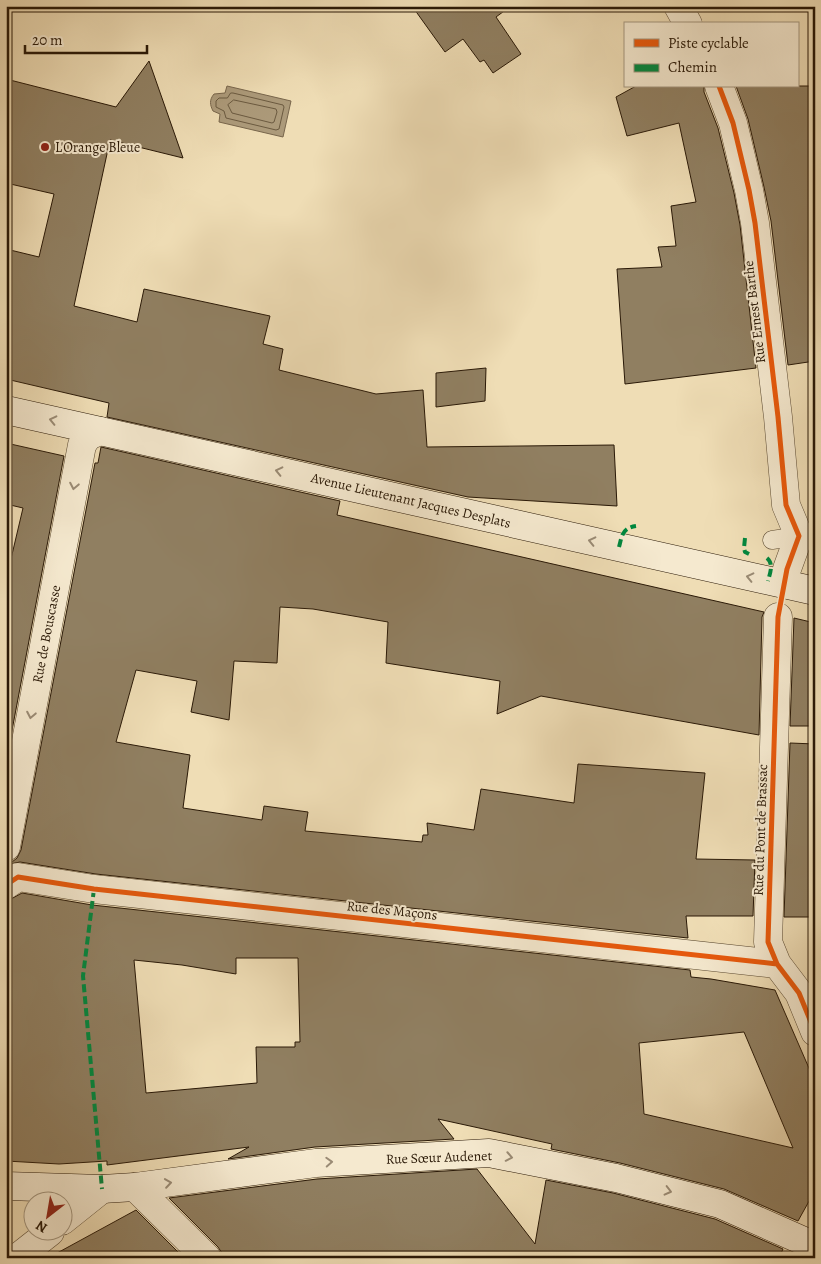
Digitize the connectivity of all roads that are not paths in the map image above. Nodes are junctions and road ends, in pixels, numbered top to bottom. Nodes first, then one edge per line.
1 (678, 6) edge
2 (687, 22) edge
3 (720, 88) edge
4 (6, 410) edge
5 (100, 431) junction
6 (807, 532) edge
7 (772, 540) dead end
8 (787, 569) dead end
9 (815, 591) edge
10 (778, 617) dead end
11 (6, 848) edge
12 (6, 885) edge
13 (777, 964) junction
14 (807, 986) edge
15 (815, 1032) edge
16 (6, 1186) edge
17 (134, 1188) junction
18 (102, 1189) junction
19 (72, 1213) edge
20 (37, 1242) edge
21 (815, 1246) edge
22 (16, 1258) edge
23 (207, 1258) edge

1 - 2 street
3 - 6 street, Rue Ernest Barthe
5 -> 4 street, Avenue Lieutenant Jacques Desplats
9 -> 5 street, Avenue Lieutenant Jacques Desplats
5 -> 11 street, Rue de Bouscasse
6 - 7 lane
6 - 8 street
10 - 13 street, Rue du Pont de Brassac
12 - 13 street, Rue des Maçons
13 - 14 street, Rue du Pont de Brassac
14 - 15 street, Rue du Pont de Brassac
16 - 18 street, Rue Sœur Audenet
17 - 18 street, Rue Sœur Audenet
17 -> 21 street, Rue Sœur Audenet
17 - 23 street
18 - 19 street
20 - 22 street

